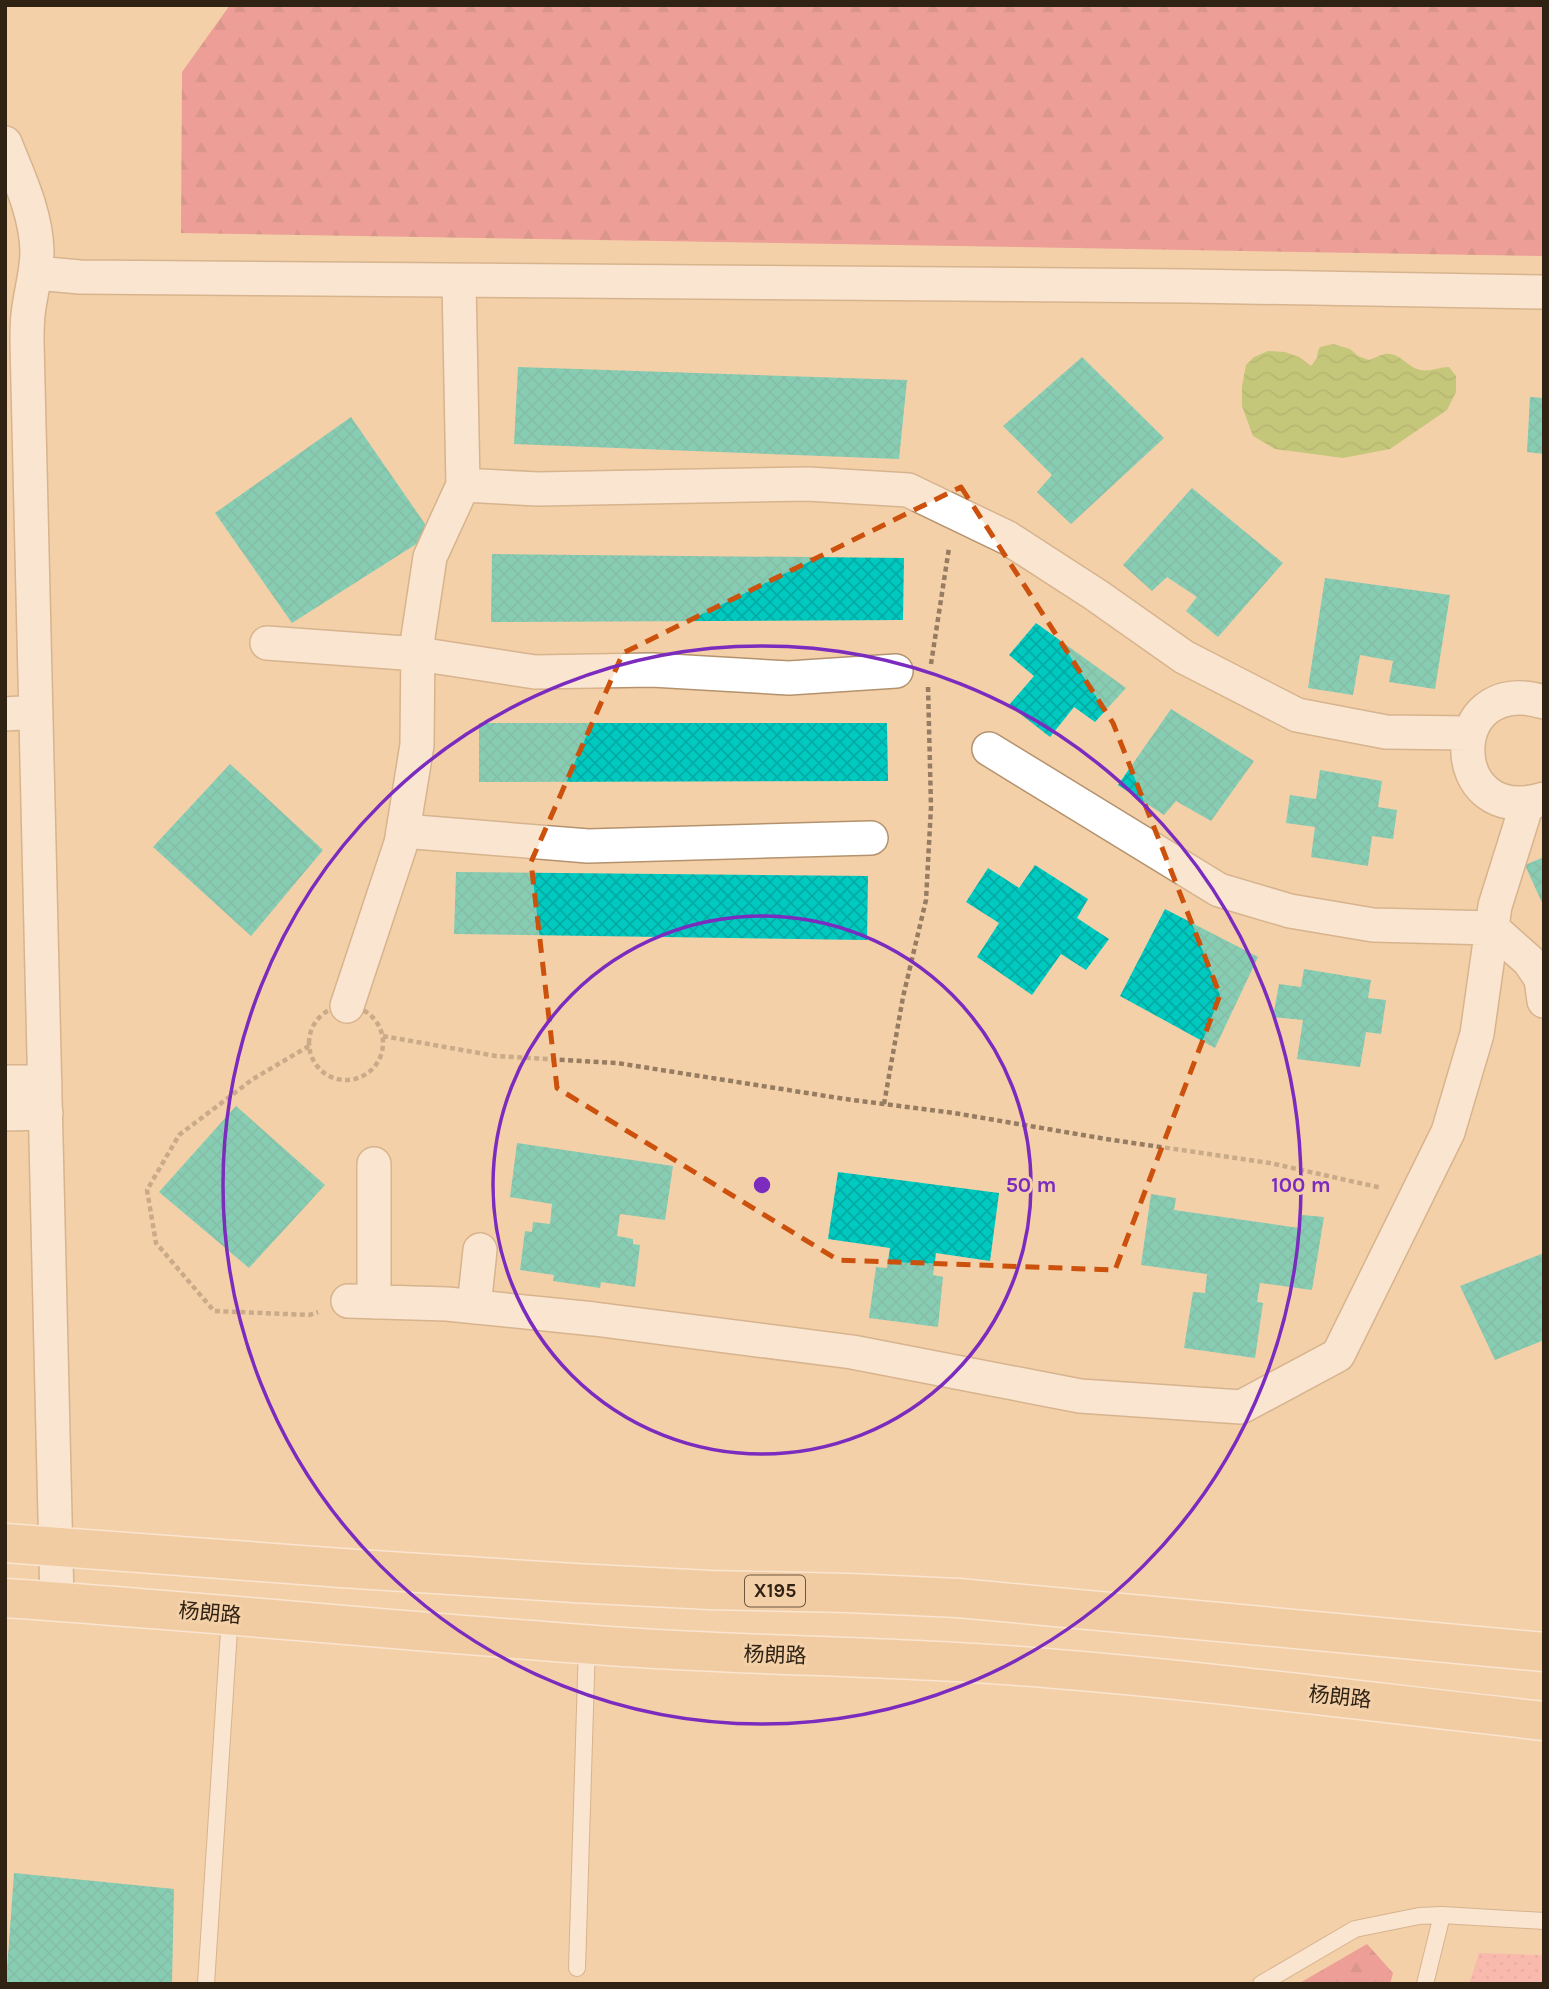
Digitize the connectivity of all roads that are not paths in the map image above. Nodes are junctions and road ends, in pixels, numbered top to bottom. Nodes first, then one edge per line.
1 (5, 143) edge
2 (36, 273) junction
3 (459, 281) junction
4 (1544, 292) edge
5 (463, 485) junction
6 (267, 643) dead end
7 (418, 654) junction
8 (896, 671) dead end
9 (1544, 702) edge
10 (21, 713) edge
11 (1469, 733) junction
12 (989, 749) dead end
13 (1536, 801) edge
14 (403, 831) junction
15 (871, 838) dead end
16 (1492, 928) junction
17 (1544, 1002) edge
18 (347, 1006) dead end
19 (5, 1082) edge
20 (45, 1097) junction
21 (5, 1114) edge
22 (374, 1164) dead end
23 (480, 1250) dead end
24 (474, 1307) junction
25 (5, 1543) edge
26 (56, 1546) junction
27 (5, 1598) edge
28 (57, 1601) junction
29 (230, 1615) junction
30 (587, 1644) junction
31 (1544, 1652) edge
32 (1544, 1721) edge
33 (1442, 1915) junction
34 (1544, 1921) edge
35 (577, 1968) dead end
36 (206, 1984) edge
37 (1261, 1984) edge
38 (1425, 1984) edge

1 - 2 street
2 - 3 street
2 - 10 street
3 - 4 street
3 - 5 street
5 - 7 street
5 - 11 street
6 - 7 street
7 - 8 street
7 - 14 street
9 - 11 street
10 - 20 street
11 - 13 street
12 - 16 street
13 - 16 street
14 - 15 street
14 - 18 street
16 - 17 street
16 - 24 street
19 - 20 street
20 - 21 street
20 - 26 street
22 - 24 street
23 - 24 street
25 - 26 main road, X195
26 - 28 street
26 - 31 main road, X195
27 - 28 main road, 杨朗路
28 - 29 main road, 杨朗路
29 - 30 main road, 杨朗路
29 - 36 lane
30 - 32 main road, 杨朗路
30 - 35 lane
33 - 34 lane
33 - 37 lane
33 - 38 lane

